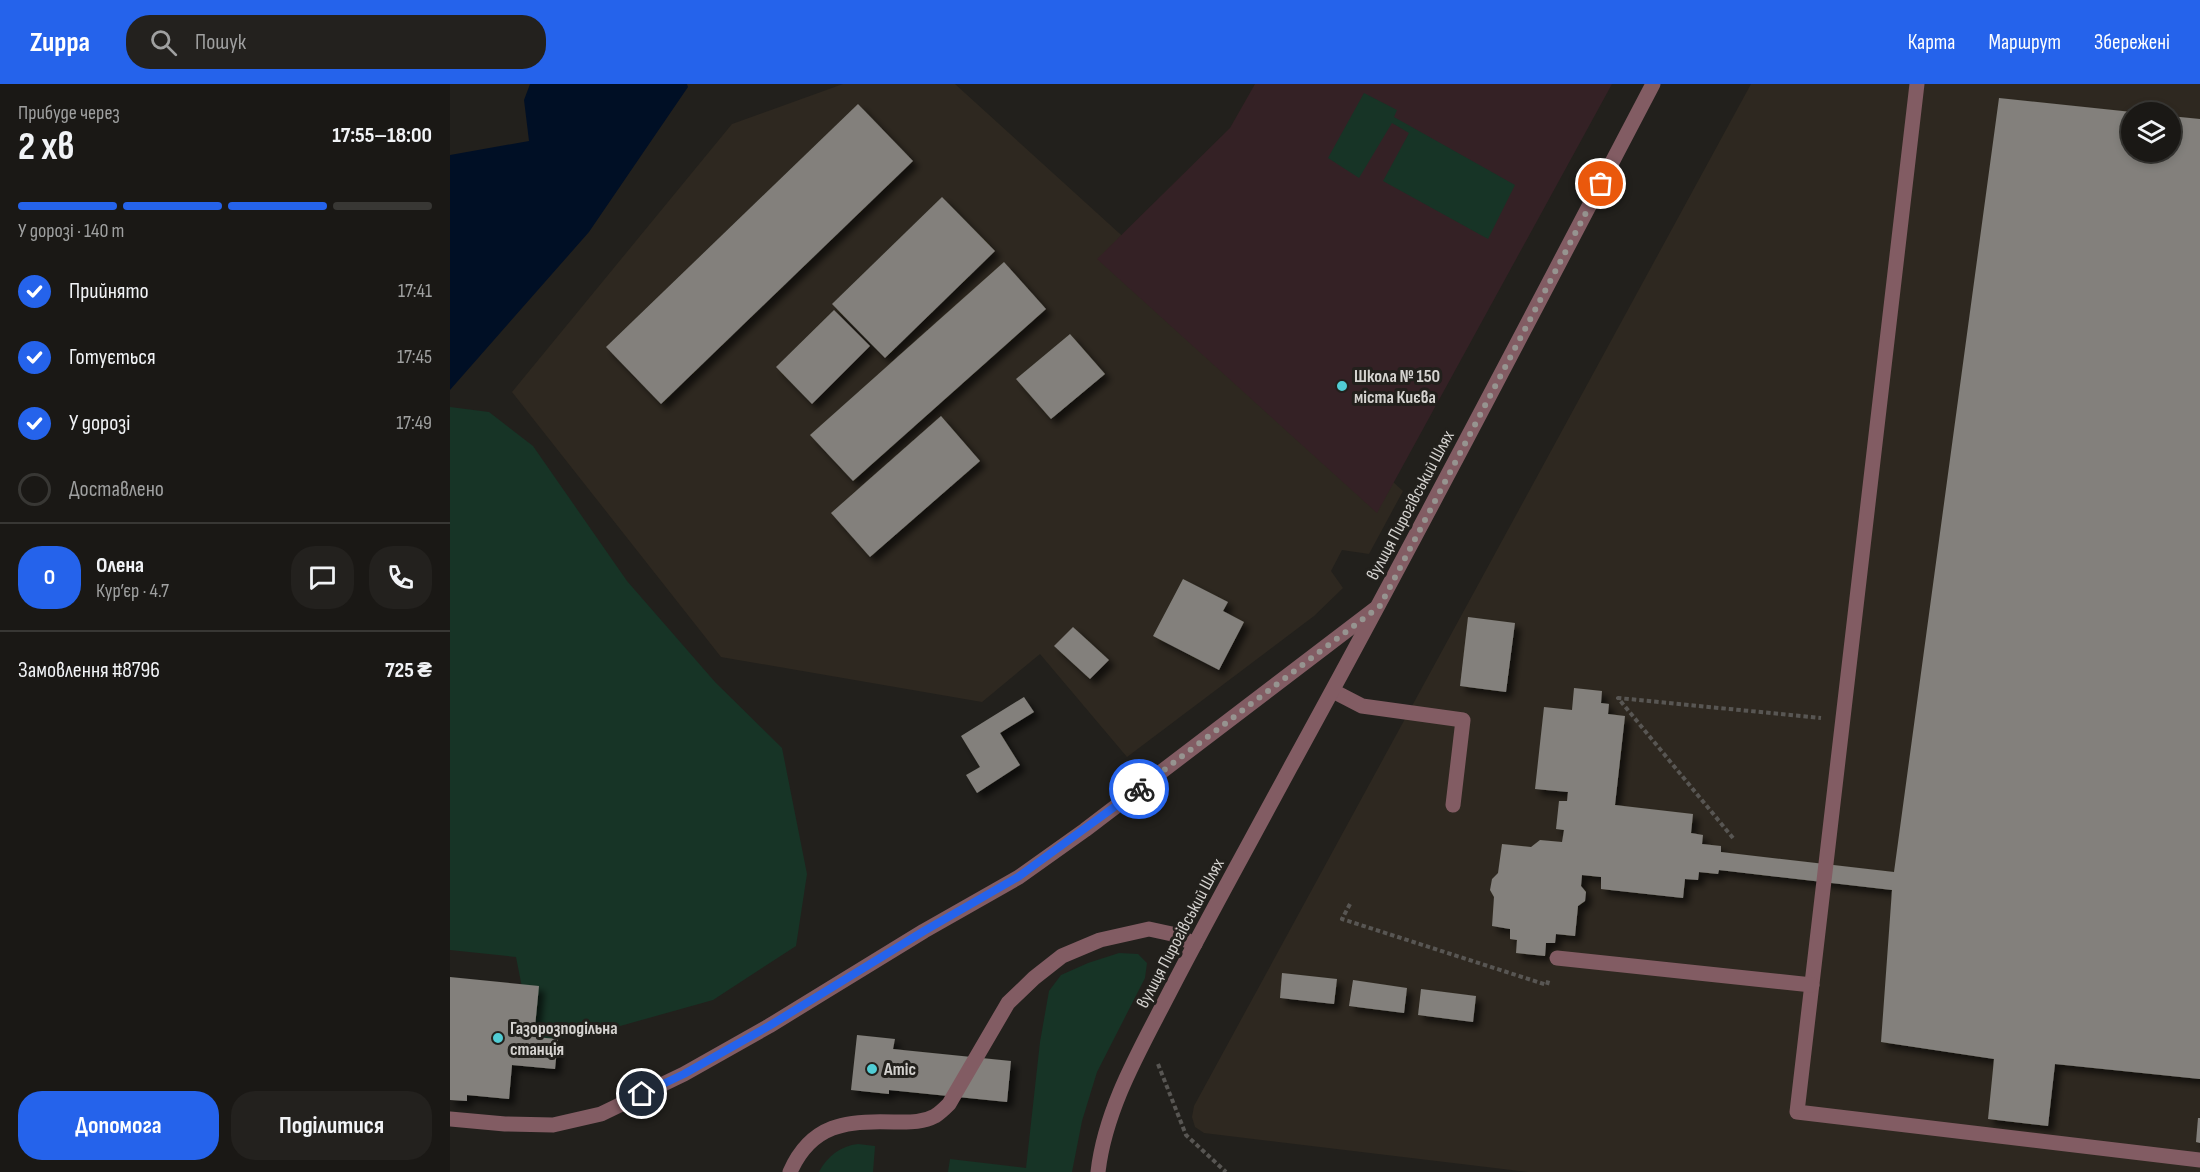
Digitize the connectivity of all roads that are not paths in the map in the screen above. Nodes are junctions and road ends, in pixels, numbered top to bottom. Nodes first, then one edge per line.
1 (1653, 84) edge
2 (1917, 84) edge
3 (1380, 606) junction
4 (1333, 691) junction
5 (1453, 805) dead end
6 (1195, 944) junction
7 (1557, 958) road end
8 (1812, 985) junction
9 (450, 1119) edge
10 (2200, 1160) edge
11 (790, 1172) edge
12 (1098, 1172) edge

1 - 3 street, вулиця Пирогівський Шлях
2 - 8 street
3 - 4 street, вулиця Пирогівський Шлях
3 - 9 street
4 - 5 street
4 - 6 street, вулиця Пирогівський Шлях
6 - 11 street
6 - 12 street, вулиця Пирогівський Шлях
7 - 8 street
8 - 10 street

